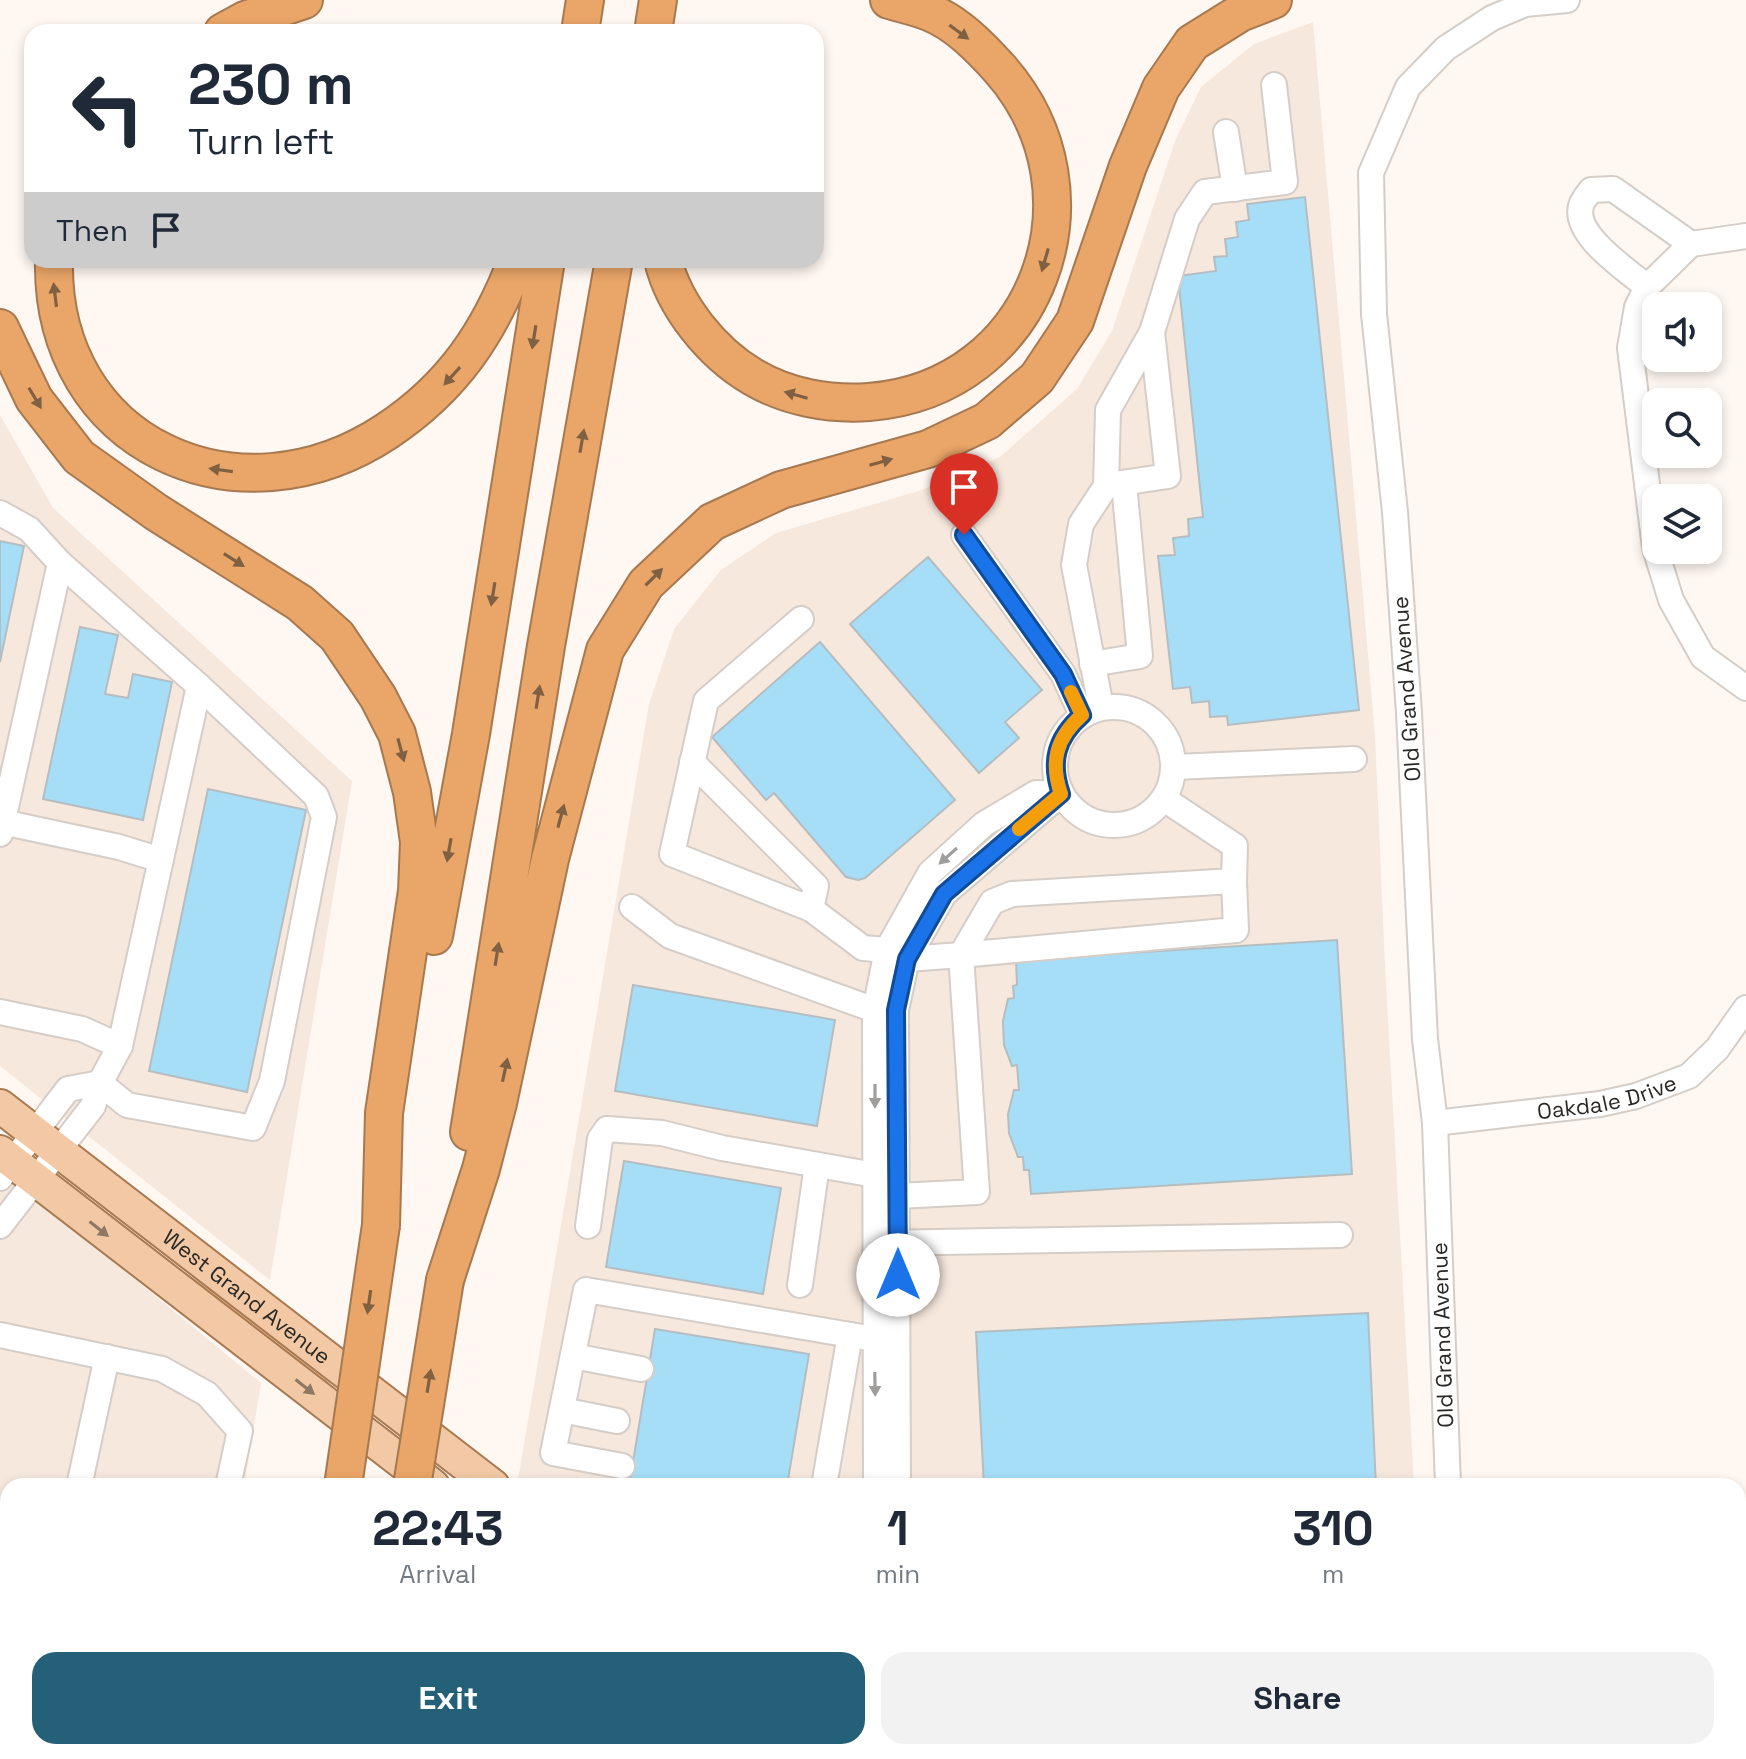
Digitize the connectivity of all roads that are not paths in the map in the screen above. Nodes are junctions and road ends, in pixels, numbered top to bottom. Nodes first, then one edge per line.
1 (304, 0) edge
2 (585, 0) edge
3 (658, 0) edge
4 (889, 0) edge
5 (1273, 0) edge
6 (1567, 0) edge
7 (238, 24) edge
8 (581, 24) edge
9 (654, 24) edge
10 (1274, 85) dead end
11 (1226, 132) dead end
12 (1235, 189) junction
13 (1746, 236) edge
14 (1691, 244) junction
15 (54, 268) edge
16 (513, 268) edge
17 (545, 268) edge
18 (613, 268) edge
19 (667, 268) edge
20 (1647, 287) junction
21 (0, 328) edge
22 (1152, 332) junction
23 (1115, 484) junction
24 (0, 513) edge
25 (964, 535) dead end
26 (60, 563) junction
27 (801, 619) dead end
28 (1092, 664) junction
29 (199, 686) junction
30 (1746, 688) edge
31 (1091, 711) junction
32 (1354, 759) dead end
33 (692, 762) junction
34 (1174, 767) junction
35 (1061, 794) junction
36 (1164, 799) junction
37 (984, 824) junction
38 (1, 828) edge
39 (1001, 844) junction
40 (161, 860) junction
41 (1234, 881) junction
42 (632, 907) dead end
43 (811, 909) junction
44 (897, 954) junction
45 (961, 955) junction
46 (1746, 1008) edge
47 (886, 1010) junction
48 (0, 1012) edge
49 (120, 1046) junction
50 (100, 1083) junction
51 (0, 1106) edge
52 (1435, 1123) junction
53 (34, 1133) junction
54 (59, 1152) junction
55 (4, 1164) edge
56 (817, 1165) junction
57 (875, 1175) junction
58 (37, 1181) junction
59 (897, 1196) junction
60 (381, 1225) junction
61 (0, 1226) edge
62 (588, 1226) dead end
63 (1340, 1235) dead end
64 (886, 1243) junction
65 (445, 1280) junction
66 (800, 1285) dead end
67 (850, 1335) junction
68 (886, 1338) junction
69 (1, 1339) edge
70 (573, 1356) junction
71 (107, 1357) junction
72 (641, 1369) dead end
73 (562, 1410) junction
74 (617, 1421) dead end
75 (622, 1466) dead end
76 (81, 1478) edge
77 (230, 1478) edge
78 (344, 1478) edge
79 (413, 1478) edge
80 (423, 1478) edge
81 (483, 1478) edge
82 (825, 1478) edge
83 (877, 1478) edge
84 (897, 1478) edge
85 (1448, 1478) edge

1 - 7 highway
2 - 8 highway
3 - 9 highway
4 -> 19 highway
65 -> 5 highway
6 - 52 street, Old Grand Avenue
10 - 12 street
11 - 12 street
12 - 22 street
13 - 14 street
14 - 20 street
14 - 20 street
16 -> 15 highway
17 -> 60 highway
65 -> 18 highway
20 - 30 street
21 -> 60 highway
22 - 23 street
22 - 23 street
23 - 28 street
23 - 28 street
24 - 26 street
25 - 31 street
26 - 29 street
26 - 38 street
27 - 33 street
28 - 31 street
29 - 40 street
29 - 50 street
31 - 34 street
31 - 35 street
32 - 34 street
33 - 43 street
33 - 43 street
34 - 36 street
35 - 36 street
35 - 37 street
35 - 39 street
36 - 41 street
37 - 39 street
37 -> 44 street
38 - 40 street
39 - 44 street
40 - 49 street
41 - 45 street
41 - 45 street
42 - 47 street
43 - 44 street
44 - 45 street
44 - 47 street
45 - 59 street
46 - 52 street, Oakdale Drive
47 -> 57 street
47 - 59 street
48 - 49 street
49 - 50 street
50 - 53 street
50 - 54 street
51 - 53 main road, West Grand Avenue
52 - 85 street, Old Grand Avenue
53 - 54 main road, West Grand Avenue
53 - 55 street
54 - 58 street
54 - 81 main road, West Grand Avenue
55 - 58 main road, West Grand Avenue
56 - 57 street
56 - 62 street
56 - 66 street
57 - 64 street
58 - 61 street
58 -> 80 main road, West Grand Avenue
59 - 64 street
60 -> 78 highway, bridge
63 - 64 street
64 - 68 street
79 -> 65 highway, bridge
67 - 68 street
67 - 70 street
67 - 82 street
68 -> 83 street
68 - 84 street
69 - 71 street
70 - 72 street
70 - 73 street
71 - 76 street
71 - 77 street
73 - 74 street
73 - 75 street

